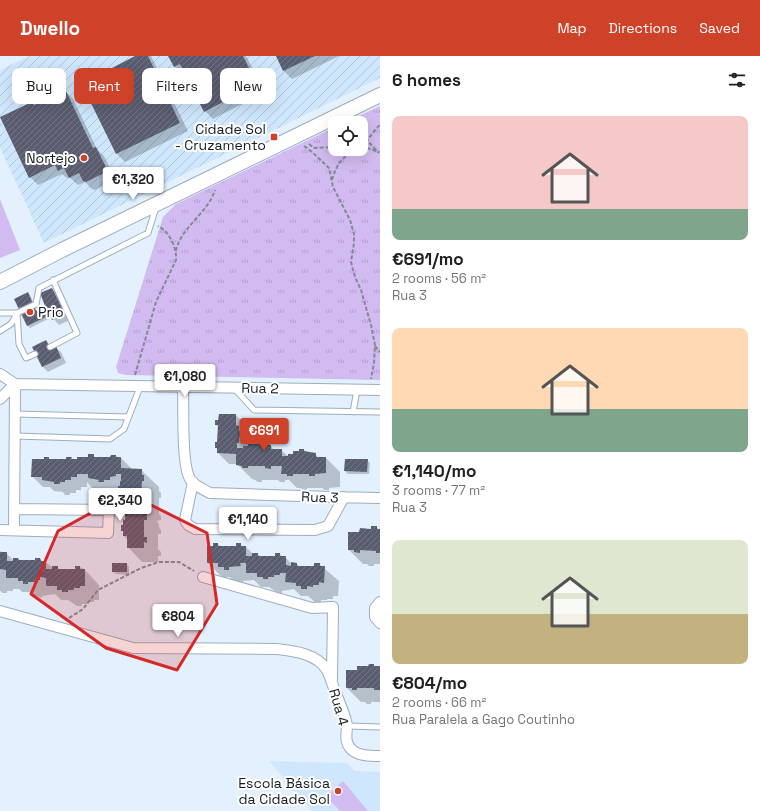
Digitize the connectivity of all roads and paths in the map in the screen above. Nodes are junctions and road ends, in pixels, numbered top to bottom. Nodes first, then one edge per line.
1 (380, 95) edge
2 (380, 125) edge
3 (368, 139) edge
4 (303, 141) dead end
5 (368, 141) edge
6 (300, 144) dead end
7 (328, 147) edge
8 (368, 149) edge
9 (380, 153) edge
10 (345, 156) edge
11 (213, 176) junction
12 (332, 182) junction
13 (157, 204) junction
14 (151, 224) junction
15 (176, 254) junction
16 (53, 280) junction
17 (0, 282) edge
18 (0, 313) edge
19 (17, 313) junction
20 (0, 331) edge
21 (375, 346) junction
22 (50, 347) dead end
23 (380, 352) edge
24 (35, 354) dead end
25 (0, 374) edge
26 (134, 376) dead end
27 (16, 384) junction
28 (140, 387) junction
29 (183, 387) junction
30 (234, 388) junction
31 (358, 390) junction
32 (375, 390) edge
33 (0, 399) edge
34 (352, 412) junction
35 (380, 412) edge
36 (16, 414) junction
37 (128, 417) junction
38 (16, 436) junction
39 (193, 482) junction
40 (344, 497) junction
41 (380, 498) edge
42 (15, 509) junction
43 (0, 530) edge
44 (14, 530) junction
45 (203, 577) joint
46 (380, 602) edge
47 (0, 611) edge
48 (380, 623) edge
49 (53, 626) junction
50 (332, 681) junction
51 (347, 726) junction
52 (380, 727) edge
53 (380, 756) edge

1 - 11 main road
2 - 3 path
4 - 7 path
5 - 9 path
6 - 12 path
8 - 9 path
10 - 12 path
11 - 13 main road
11 - 15 path
12 - 21 path
13 - 14 lane
13 - 17 main road
14 - 15 path
14 - 16 lane
15 - 26 path
16 - 19 lane
16 - 22 lane
18 - 19 lane
19 - 20 lane
19 - 24 lane
21 - 23 path
21 - 32 path
25 - 27 street
27 - 28 street, Rua 2
27 - 33 street
27 - 36 street
28 - 29 street, Rua 2
28 - 37 lane
29 - 30 street, Rua 2
29 - 39 street
30 - 31 street, Rua 2
30 - 34 lane
31 - 32 street, Rua 2
31 - 34 lane
34 - 35 lane
36 - 37 lane
36 - 38 street
37 - 38 lane
38 - 42 street
39 - 40 street, Rua 3
39 - 40 street
40 - 41 street, Rua 3
42 - 44 street
42 - 44 street
43 - 44 street
45 - 49 path
45 - 50 street
46 - 48 street
47 - 49 street
49 - 50 street
50 - 51 street, Rua 4
51 - 52 lane
51 - 53 street, Rua 4

